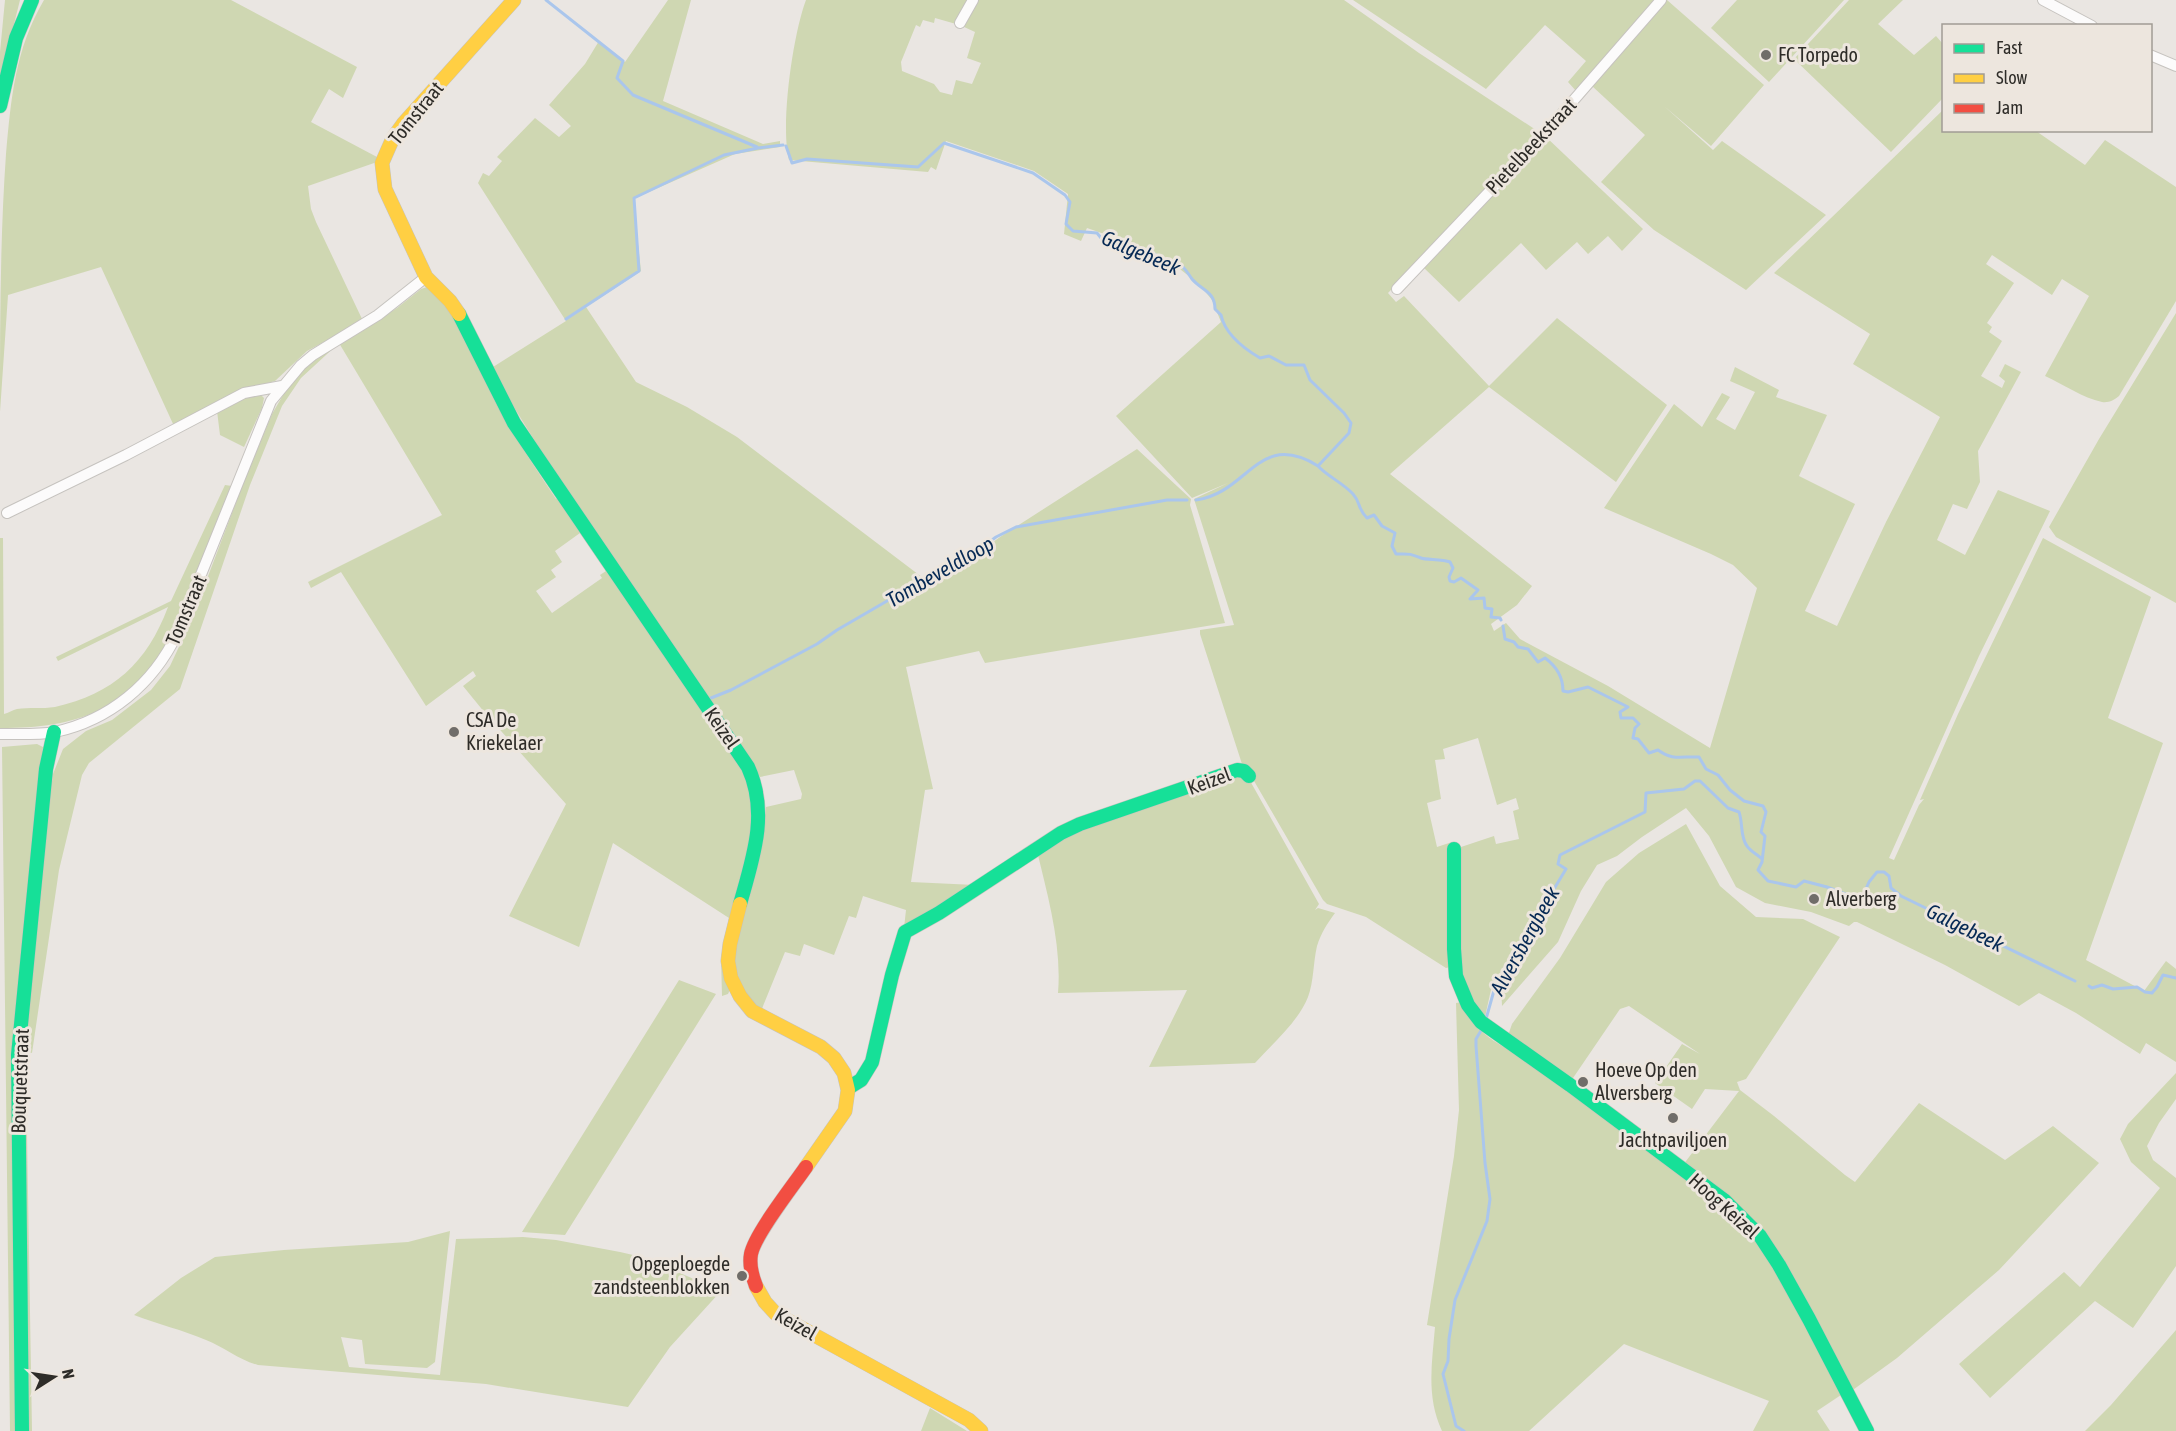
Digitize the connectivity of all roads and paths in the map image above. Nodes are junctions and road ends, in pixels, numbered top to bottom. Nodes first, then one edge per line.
1 (32, 0) edge
2 (514, 0) edge
3 (973, 0) edge
4 (1661, 0) edge
5 (2043, 0) edge
6 (960, 23) dead end
7 (2088, 24) edge
8 (2152, 55) edge
9 (2176, 66) edge
10 (0, 106) edge
11 (426, 277) junction
12 (1397, 289) dead end
13 (486, 367) joint
14 (282, 386) junction
15 (7, 513) dead end
16 (54, 732) junction
17 (0, 734) edge
18 (1249, 776) dead end
19 (1454, 849) dead end
20 (848, 1088) junction
21 (22, 1431) edge
22 (981, 1431) edge
23 (1867, 1431) edge

1 - 10 main road
2 - 11 main road, Tomstraat
3 - 6 street
4 - 12 street, Pietelbeekstraat
5 - 7 street
8 - 9 street
11 - 13 main road, Tomstraat
11 - 14 street, Tomstraat
13 - 20 main road, Keizel
14 - 15 street
14 - 16 street, Tomstraat
16 - 17 street, Tomstraat
16 - 21 main road, Bouquetstraat
18 - 20 main road, Keizel
19 - 23 main road, Hoog Keizel
20 - 22 main road, Keizel

